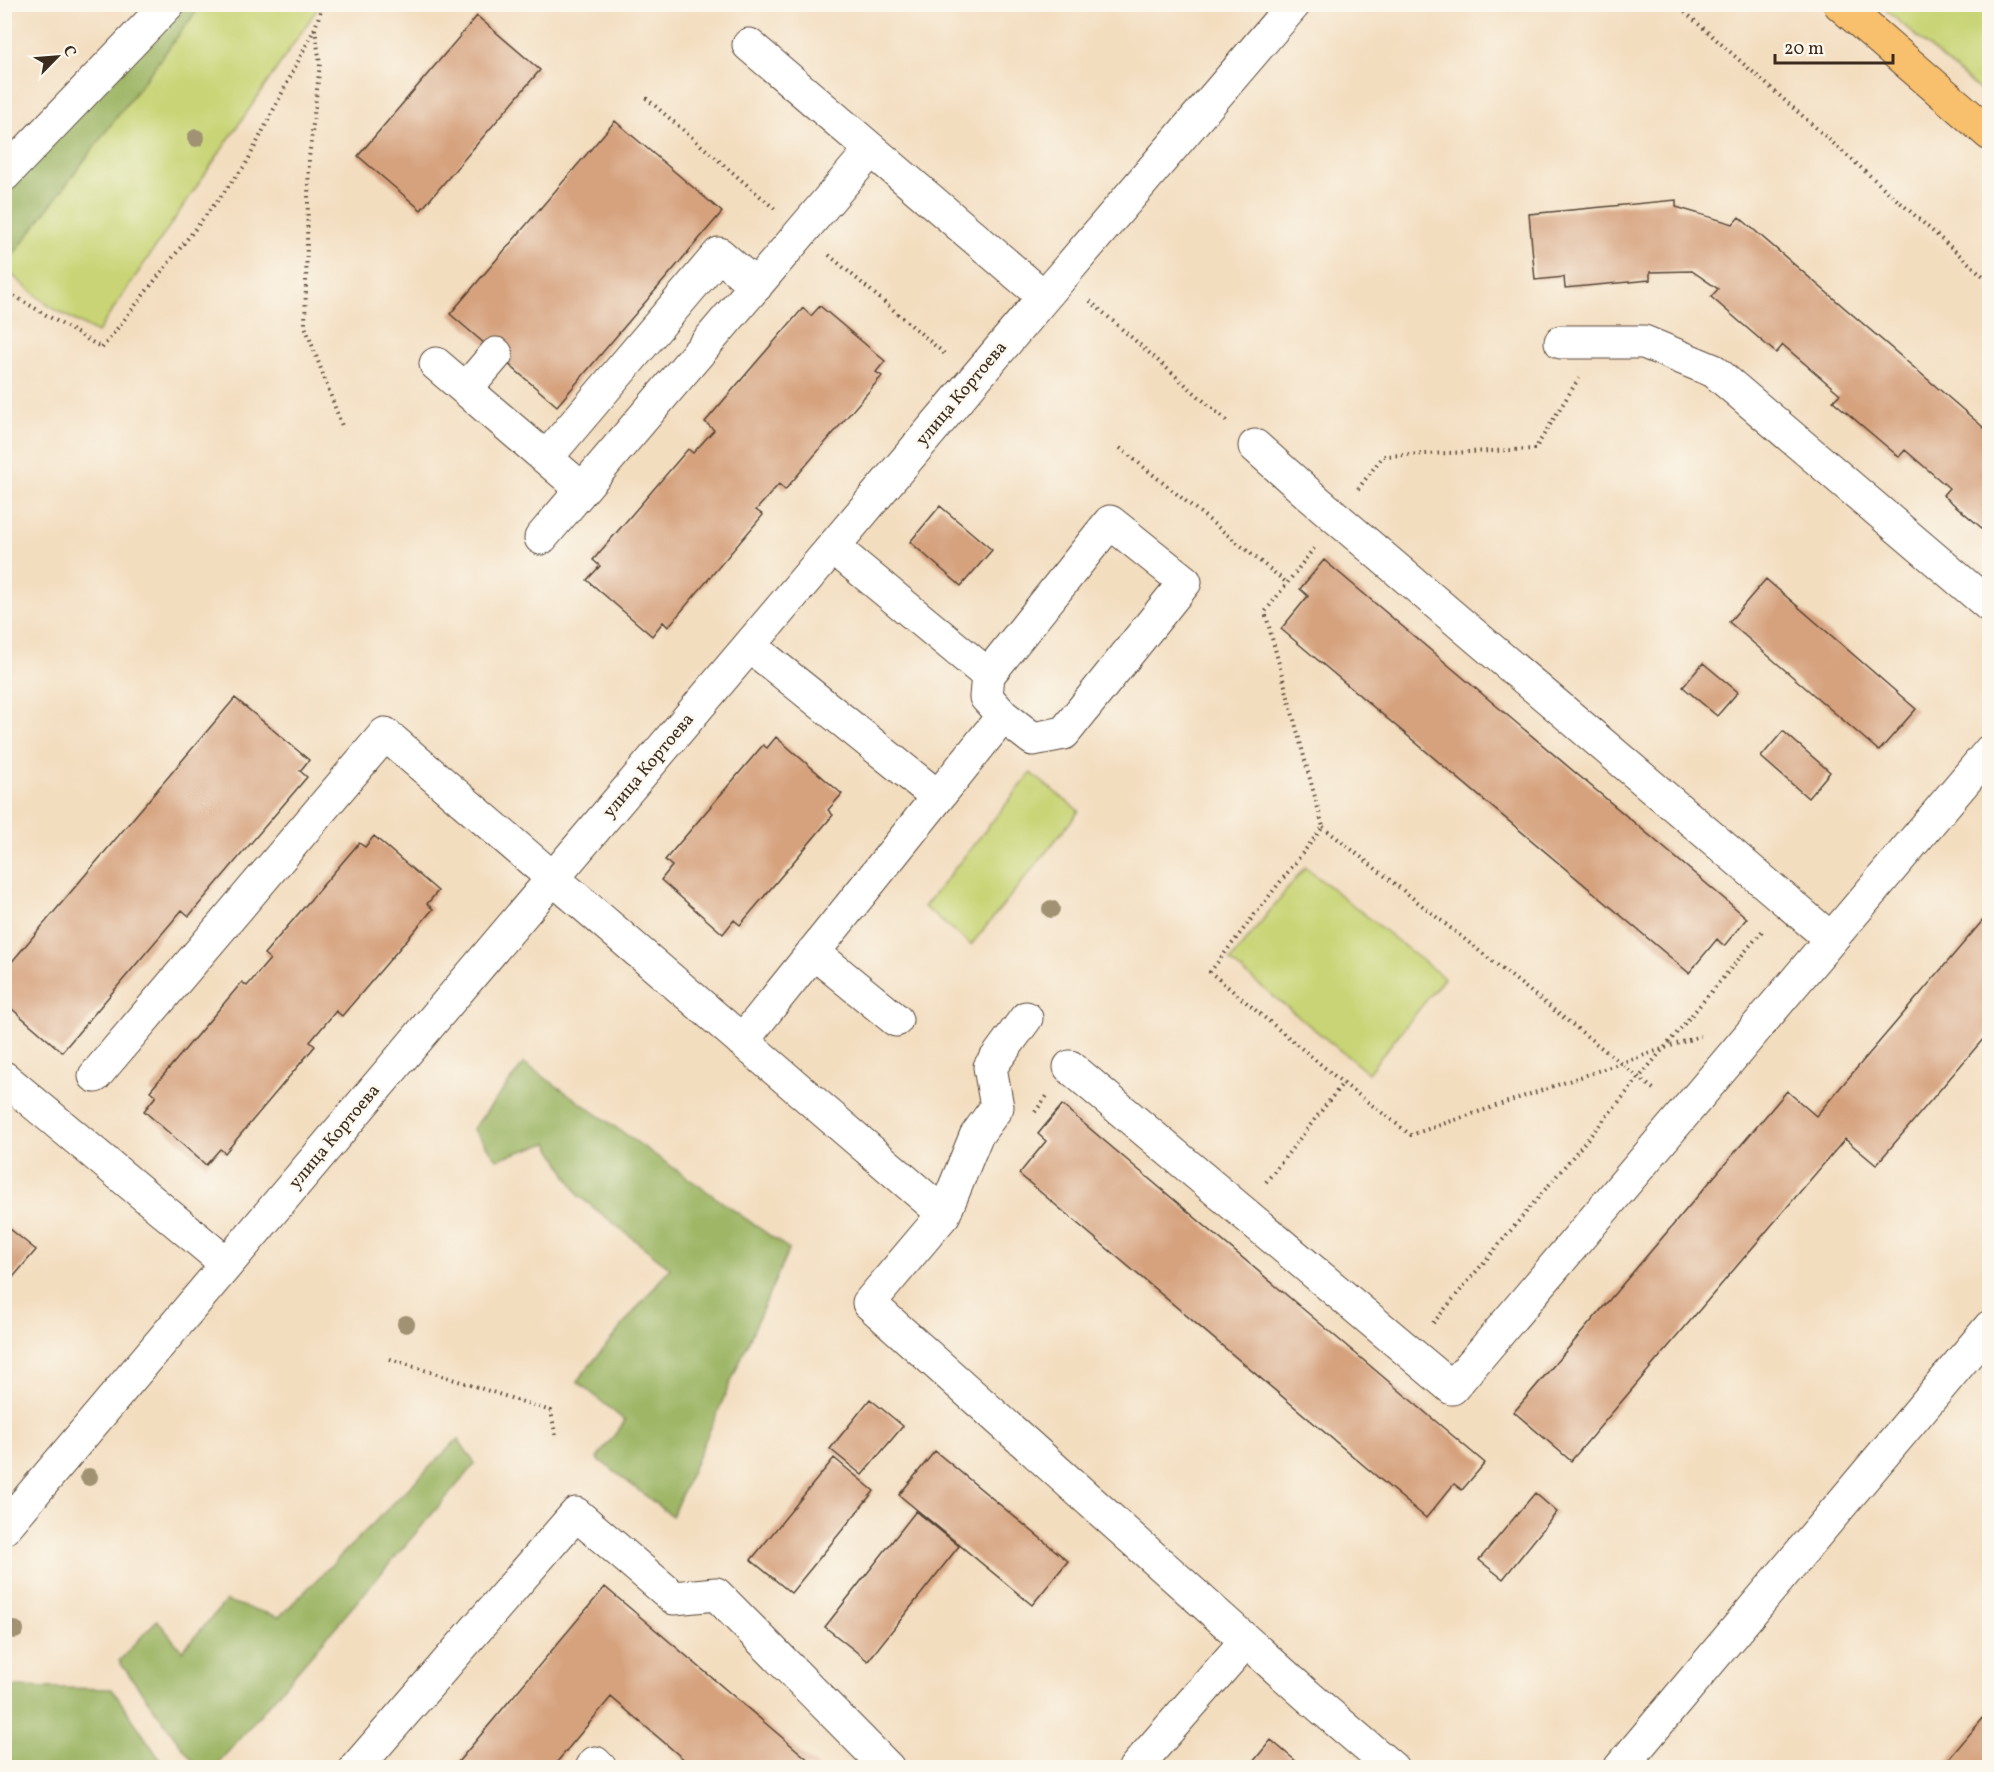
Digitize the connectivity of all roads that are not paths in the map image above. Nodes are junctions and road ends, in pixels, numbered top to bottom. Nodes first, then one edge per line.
1 (168, 4) edge
2 (1294, 4) edge
3 (1840, 4) edge
4 (749, 45) dead end
5 (1989, 134) edge
6 (871, 150) junction
7 (4, 176) edge
8 (756, 286) junction
9 (1053, 287) junction
10 (1561, 342) dead end
11 (496, 354) dead end
12 (436, 364) dead end
13 (466, 389) junction
14 (1255, 446) road end
15 (546, 458) junction
16 (582, 489) junction
17 (541, 538) dead end
18 (833, 547) junction
19 (1989, 606) edge
20 (750, 646) junction
21 (988, 675) junction
22 (1002, 716) junction
23 (1989, 752) edge
24 (938, 797) junction
25 (554, 878) junction
26 (1831, 939) junction
27 (813, 952) junction
28 (1026, 1018) dead end
29 (896, 1020) dead end
30 (742, 1041) junction
31 (1070, 1068) dead end
32 (95, 1076) dead end
33 (4, 1078) edge
34 (944, 1214) junction
35 (227, 1264) junction
36 (1989, 1327) edge
37 (4, 1528) edge
38 (1246, 1641) junction
39 (356, 1767) edge
40 (592, 1767) edge
41 (600, 1767) edge
42 (888, 1767) edge
43 (1135, 1767) edge
44 (1392, 1767) edge
45 (1620, 1767) edge

1 - 7 street
2 - 9 street, улица Кортоева
3 - 5 main road
4 - 6 street
6 - 8 street
6 - 9 street
8 - 15 street
8 - 16 street
9 - 18 street, улица Кортоева
10 - 19 street
11 - 13 street
12 - 13 street
13 - 15 street
14 - 26 street
15 - 16 street
16 - 17 street
18 - 20 street, улица Кортоева
18 - 21 street
20 - 24 street
20 - 25 street, улица Кортоева
21 - 22 street
21 - 22 street
22 - 24 street
23 - 26 street
24 - 27 street
25 - 30 street
25 - 32 street
25 - 35 street, улица Кортоева
26 - 31 street
27 - 29 street
27 - 30 street
28 - 34 street
30 - 34 street
33 - 35 street
34 - 38 street
35 - 37 street, улица Кортоева
36 - 45 street
38 - 43 street
38 - 44 street
39 - 42 street
40 - 41 street

